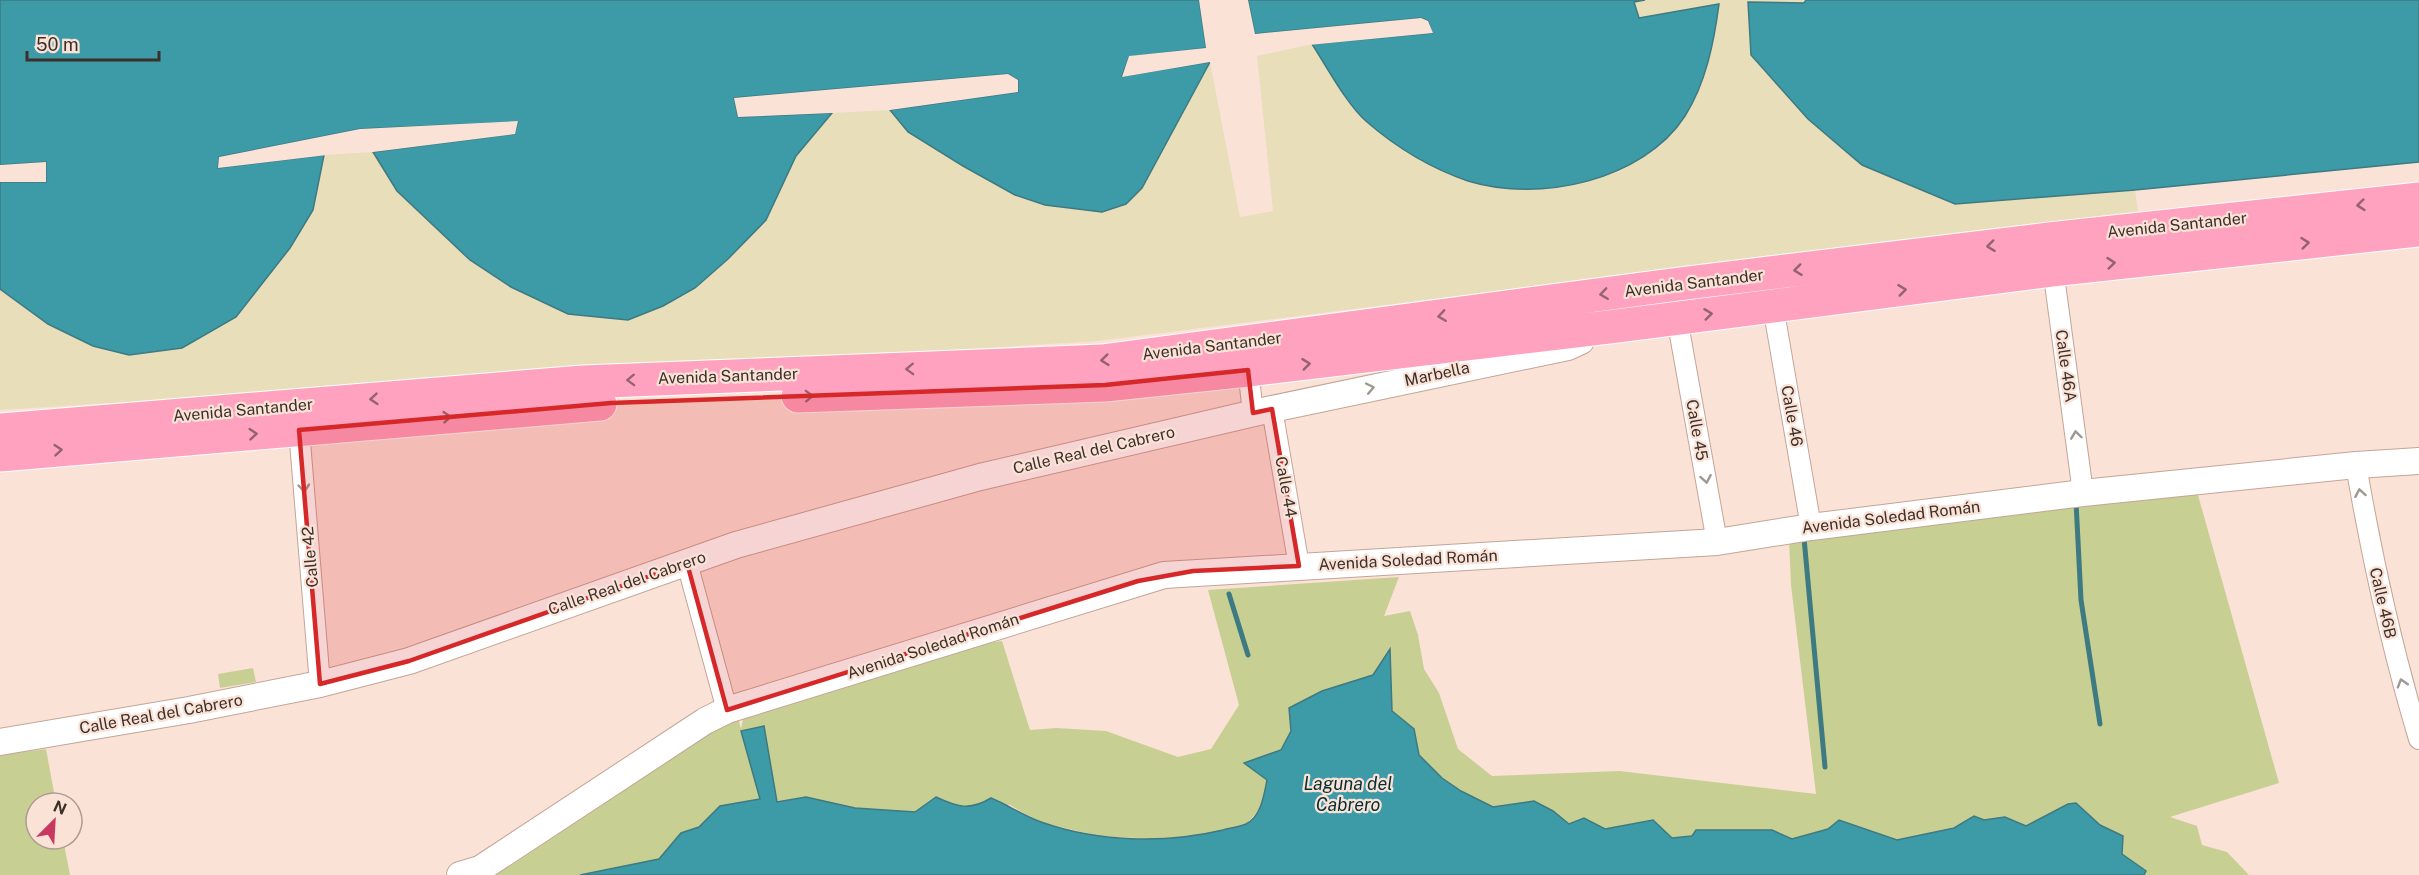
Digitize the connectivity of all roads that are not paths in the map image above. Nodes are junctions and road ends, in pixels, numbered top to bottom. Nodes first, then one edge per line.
1 (2419, 199) edge
2 (2419, 230) edge
3 (2051, 254) junction
4 (1773, 306) junction
5 (1677, 318) junction
6 (1617, 326) junction
7 (1247, 356) junction
8 (1262, 411) junction
9 (299, 429) junction
10 (0, 430) edge
11 (0, 455) edge
12 (2419, 461) edge
13 (2356, 465) junction
14 (2083, 493) junction
15 (1811, 526) junction
16 (1717, 542) junction
17 (687, 563) junction
18 (1299, 566) junction
19 (320, 684) junction
20 (727, 710) junction
21 (2419, 739) edge
22 (0, 742) edge
23 (460, 875) edge

1 -> 3 highway, Avenida Santander
3 -> 2 highway, Avenida Santander
4 -> 3 highway, Avenida Santander
3 -> 7 highway, Avenida Santander
14 -> 3 street, Calle 46A
5 -> 4 highway, Avenida Santander
4 - 15 street, Calle 46
5 - 6 highway, Avenida Santander
5 -> 16 street, Calle 45
7 -> 6 highway, Avenida Santander
8 -> 6 street, Marbella
7 - 8 street, Calle 44
9 -> 7 highway, Avenida Santander
7 -> 10 highway, Avenida Santander
8 - 17 street, Calle Real del Cabrero
8 - 18 street, Calle 44
11 -> 9 highway, Avenida Santander
9 -> 19 street, Calle 42
12 - 13 street, Avenida Soledad Román
13 - 14 street, Avenida Soledad Román
21 -> 13 street, Calle 46B
14 - 15 street, Avenida Soledad Román
15 - 16 street, Avenida Soledad Román
16 - 18 street, Avenida Soledad Román
17 - 19 street, Calle Real del Cabrero
17 - 20 street
18 - 20 street, Avenida Soledad Román
19 - 22 street, Calle Real del Cabrero
20 - 23 street, Avenida Soledad Román

